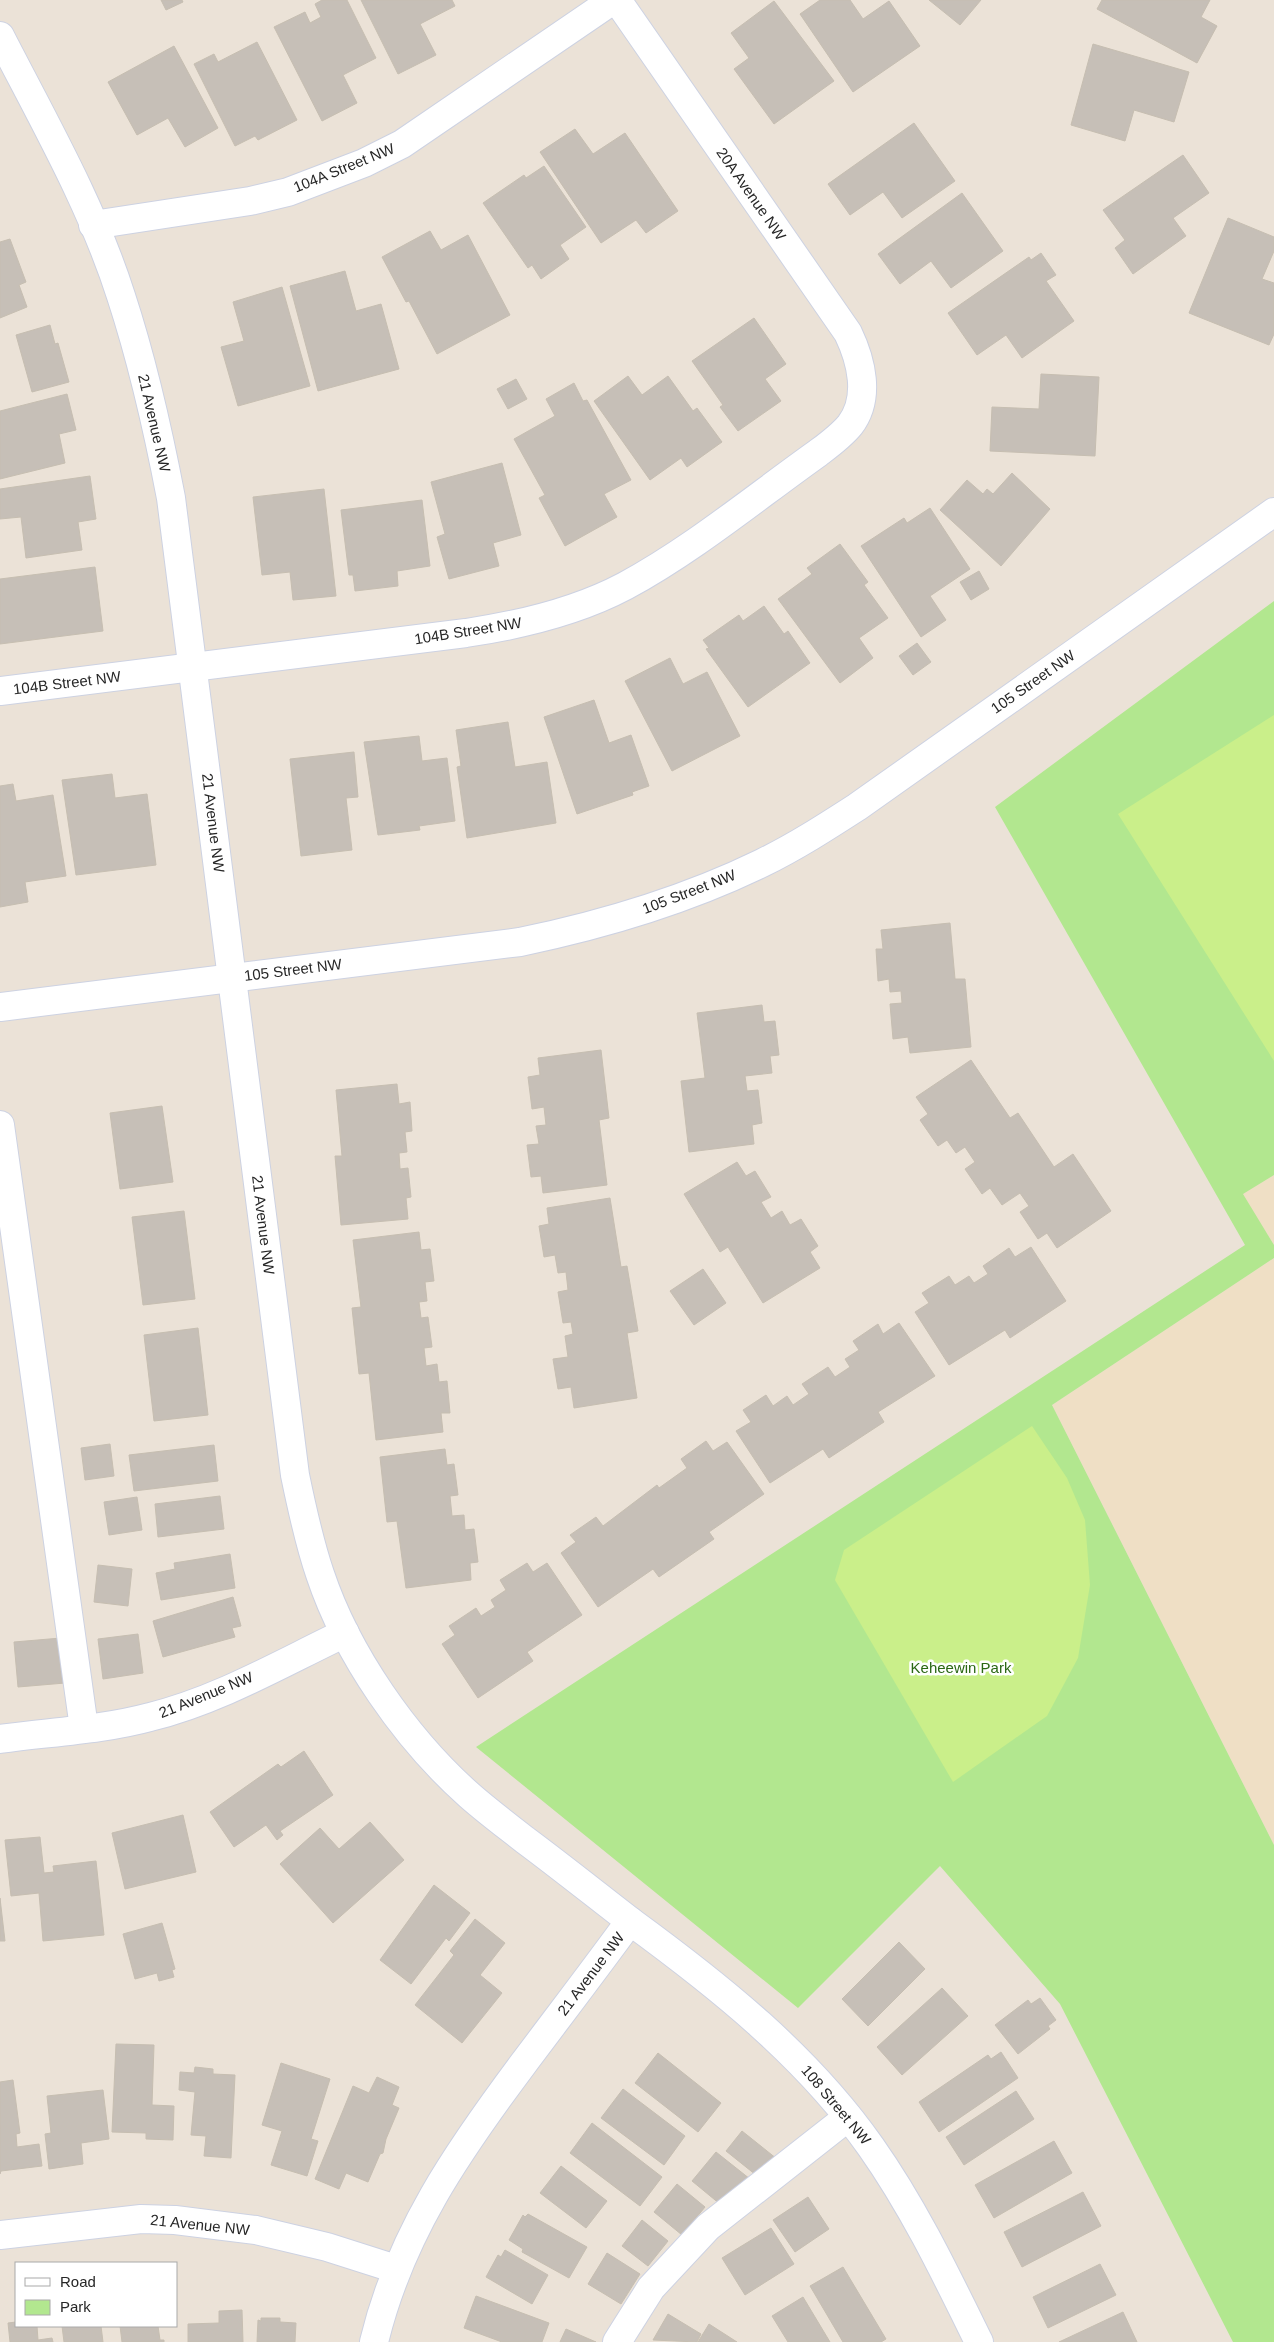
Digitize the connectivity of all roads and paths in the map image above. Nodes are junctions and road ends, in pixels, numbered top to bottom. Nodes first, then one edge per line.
1 (613, 0) edge
2 (617, 0) edge
3 (0, 36) edge
4 (93, 225) junction
5 (862, 396) joint
6 (1274, 512) edge
7 (193, 668) junction
8 (0, 690) edge
9 (232, 978) junction
10 (0, 1007) edge
11 (0, 1125) edge
12 (345, 1633) junction
13 (84, 1728) junction
14 (0, 1739) edge
15 (630, 1921) junction
16 (848, 2117) junction
17 (0, 2235) edge
18 (396, 2269) junction
19 (374, 2342) edge
20 (617, 2342) edge
21 (979, 2342) edge

1 - 4 street, 104A Street NW
2 - 5 street, 20A Avenue NW
3 - 4 street, 21 Avenue NW
4 - 7 street, 21 Avenue NW
5 - 7 street, 104B Street NW
6 - 9 street, 105 Street NW
7 - 8 street, 104B Street NW
7 - 9 street, 21 Avenue NW
9 - 10 street, 105 Street NW
9 - 12 street, 21 Avenue NW
11 - 13 street
12 - 13 street, 21 Avenue NW
12 - 15 street, 21 Avenue NW
13 - 14 street, 21 Avenue NW
15 - 16 street, 108 Street NW
15 - 18 street, 21 Avenue NW
16 - 20 street
16 - 21 street, 108 Street NW
17 - 18 street, 21 Avenue NW
18 - 19 street, 21 Avenue NW

